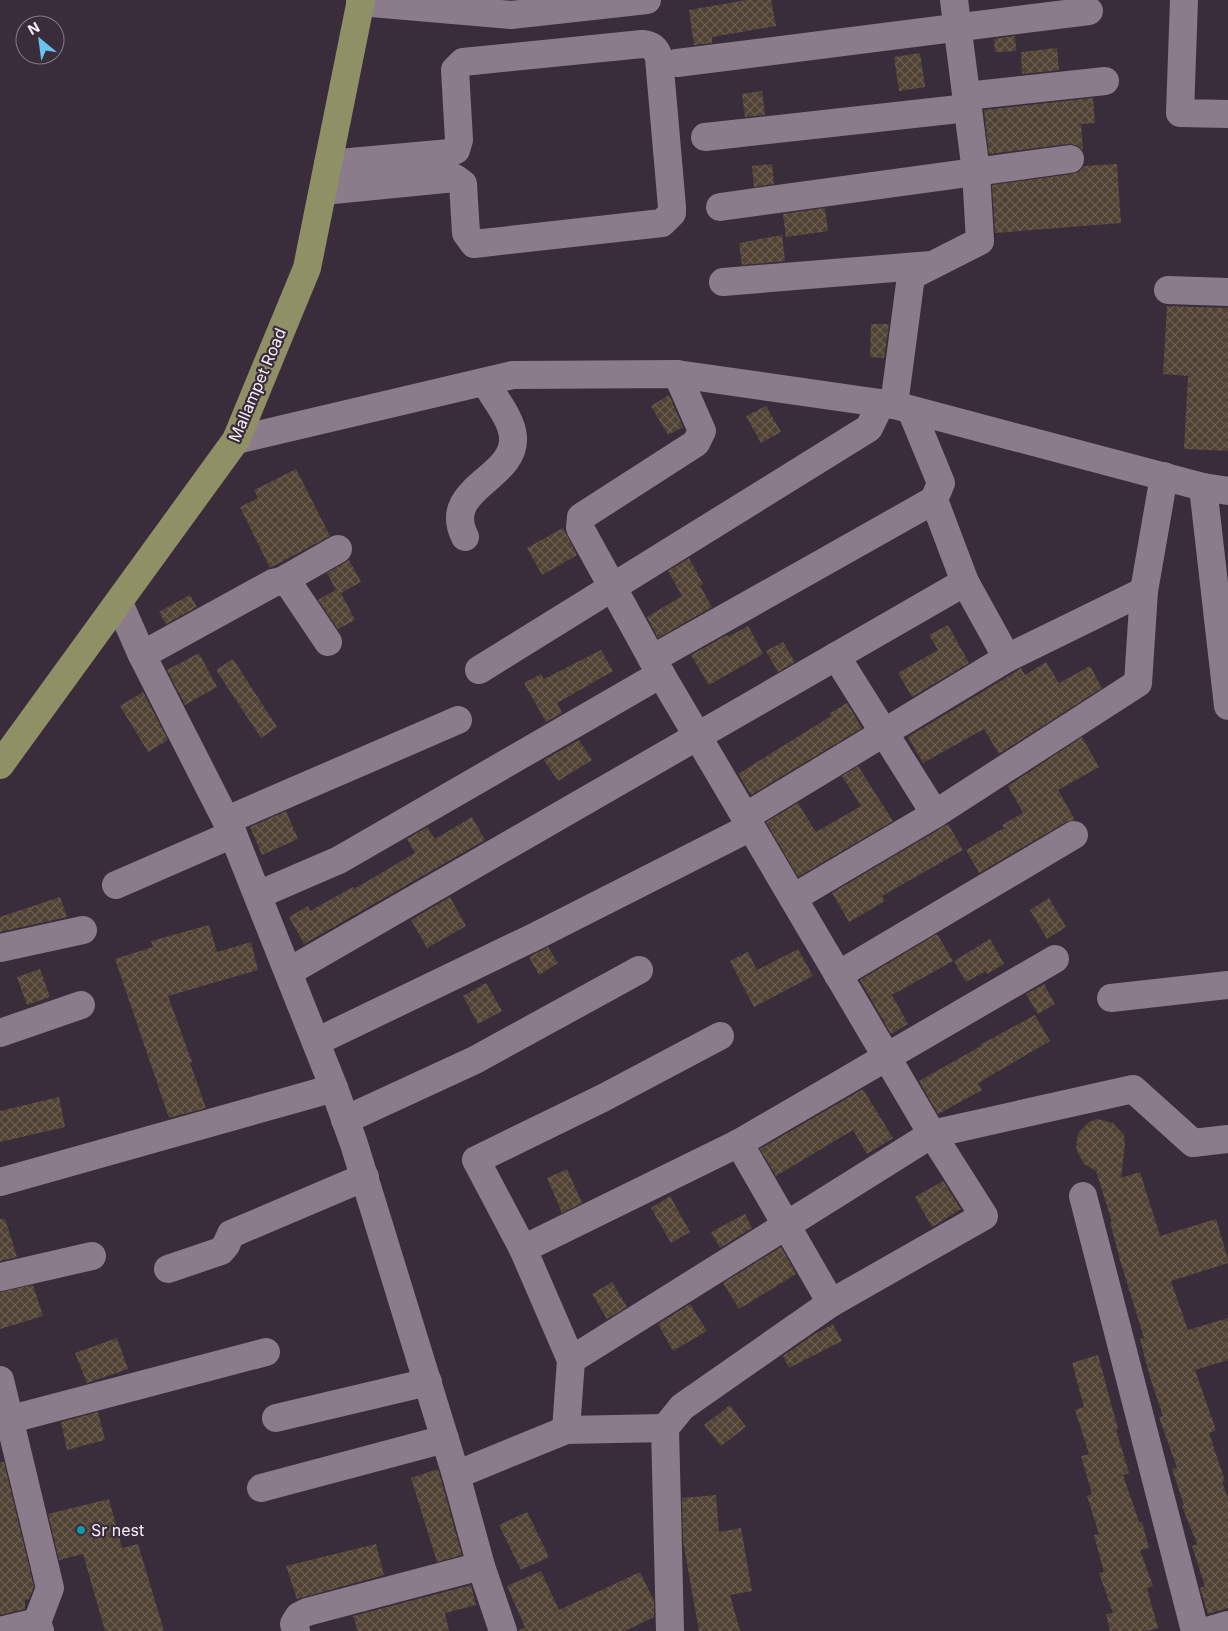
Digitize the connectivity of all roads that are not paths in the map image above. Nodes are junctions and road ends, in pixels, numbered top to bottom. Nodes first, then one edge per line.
1 (647, 0) edge
2 (954, 0) edge
3 (1184, 0) edge
4 (361, 1) edge
5 (1089, 11) dead end
6 (958, 27) junction
7 (677, 63) dead end
8 (1105, 81) dead end
9 (967, 102) junction
10 (1228, 114) edge
11 (705, 137) dead end
12 (1070, 159) dead end
13 (328, 164) junction
14 (976, 172) junction
15 (323, 191) junction
16 (720, 207) dead end
17 (935, 264) junction
18 (723, 282) dead end
19 (1168, 290) dead end
20 (1228, 292) edge
21 (677, 374) junction
22 (485, 382) junction
23 (895, 406) junction
24 (236, 440) junction
25 (1164, 476) junction
26 (1215, 489) edge
27 (934, 500) junction
28 (464, 537) dead end
29 (338, 549) dead end
30 (282, 581) junction
31 (965, 582) junction
32 (612, 589) junction
33 (1144, 591) junction
34 (119, 602) junction
35 (328, 642) dead end
36 (142, 655) junction
37 (836, 656) junction
38 (1007, 658) junction
39 (657, 667) junction
40 (479, 670) dead end
41 (1228, 706) edge
42 (458, 720) dead end
43 (885, 734) junction
44 (698, 736) junction
45 (0, 765) edge
46 (936, 814) junction
47 (748, 822) junction
48 (230, 827) junction
49 (1074, 835) dead end
50 (116, 885) dead end
51 (258, 895) junction
52 (793, 898) junction
53 (83, 930) dead end
54 (0, 948) edge
55 (1055, 959) dead end
56 (639, 970) dead end
57 (290, 971) junction
58 (838, 974) junction
59 (1228, 985) edge
60 (1111, 998) dead end
61 (81, 1005) dead end
62 (0, 1033) edge
63 (720, 1036) dead end
64 (316, 1042) junction
65 (886, 1057) junction
66 (334, 1088) junction
67 (345, 1120) junction
68 (932, 1134) junction
69 (1228, 1139) edge
70 (738, 1144) junction
71 (365, 1177) junction
72 (0, 1182) edge
73 (1083, 1196) dead end
74 (785, 1224) junction
75 (524, 1250) junction
76 (92, 1256) dead end
77 (168, 1269) dead end
78 (0, 1277) edge
79 (831, 1303) junction
80 (266, 1352) dead end
81 (571, 1360) junction
82 (0, 1380) edge
83 (428, 1382) junction
84 (276, 1418) dead end
85 (5, 1421) edge
86 (665, 1428) junction
87 (566, 1430) junction
88 (445, 1439) junction
89 (456, 1475) junction
90 (261, 1488) dead end
91 (481, 1566) junction
92 (1228, 1625) edge
93 (38, 1626) edge
94 (0, 1630) edge
95 (666, 1630) edge
96 (296, 1631) edge
97 (503, 1631) edge
98 (1195, 1631) edge
99 (1207, 1631) edge

1 - 4 street
2 - 6 street
3 - 10 street
4 - 13 main road, Mallampet Road
5 - 6 street
6 - 7 street
6 - 9 street
8 - 9 street
9 - 11 street
9 - 14 street
12 - 14 street
13 - 15 main road, Mallampet Road
13 - 15 street
14 - 16 street
14 - 17 street
15 - 24 main road, Mallampet Road
17 - 18 street
17 - 23 street
19 - 20 street
21 - 22 street
21 - 23 street
21 - 32 street
22 - 24 street
22 - 28 street
23 - 25 street
23 - 27 street
23 - 32 street
24 - 34 main road, Mallampet Road
25 - 26 street
25 - 33 street
26 - 41 street
27 - 31 street
27 - 39 street
29 - 30 street
30 - 35 street
30 - 36 street
31 - 37 street
31 - 38 street
32 - 39 street
32 - 40 street
33 - 38 street
33 - 46 street
34 - 36 street
34 - 45 main road, Mallampet Road
36 - 48 street
37 - 43 street
37 - 44 street
38 - 43 street
39 - 44 street
39 - 51 street
42 - 48 street
43 - 46 street
43 - 47 street
44 - 47 street
44 - 57 street
46 - 52 street
47 - 52 street
47 - 64 street
48 - 50 street
48 - 51 street
49 - 58 street
51 - 57 street
52 - 58 street
53 - 54 street
55 - 65 street
56 - 67 street
57 - 64 street
58 - 65 street
59 - 60 street
61 - 62 street
63 - 75 street
64 - 66 street
65 - 68 street
65 - 70 street
66 - 67 street
66 - 72 street
67 - 71 street
68 - 69 street
68 - 74 street
68 - 79 street
70 - 74 street
70 - 75 street
71 - 77 street
71 - 83 street
73 - 98 street
74 - 79 street
74 - 81 street
75 - 81 street
76 - 78 street
79 - 86 street
80 - 85 street
81 - 87 street
82 - 85 street
83 - 84 street
83 - 88 street
85 - 93 street
86 - 87 street
86 - 95 street
87 - 89 street
88 - 89 street
88 - 90 street
89 - 91 street
91 - 96 street
91 - 97 street
92 - 99 street
93 - 94 street

